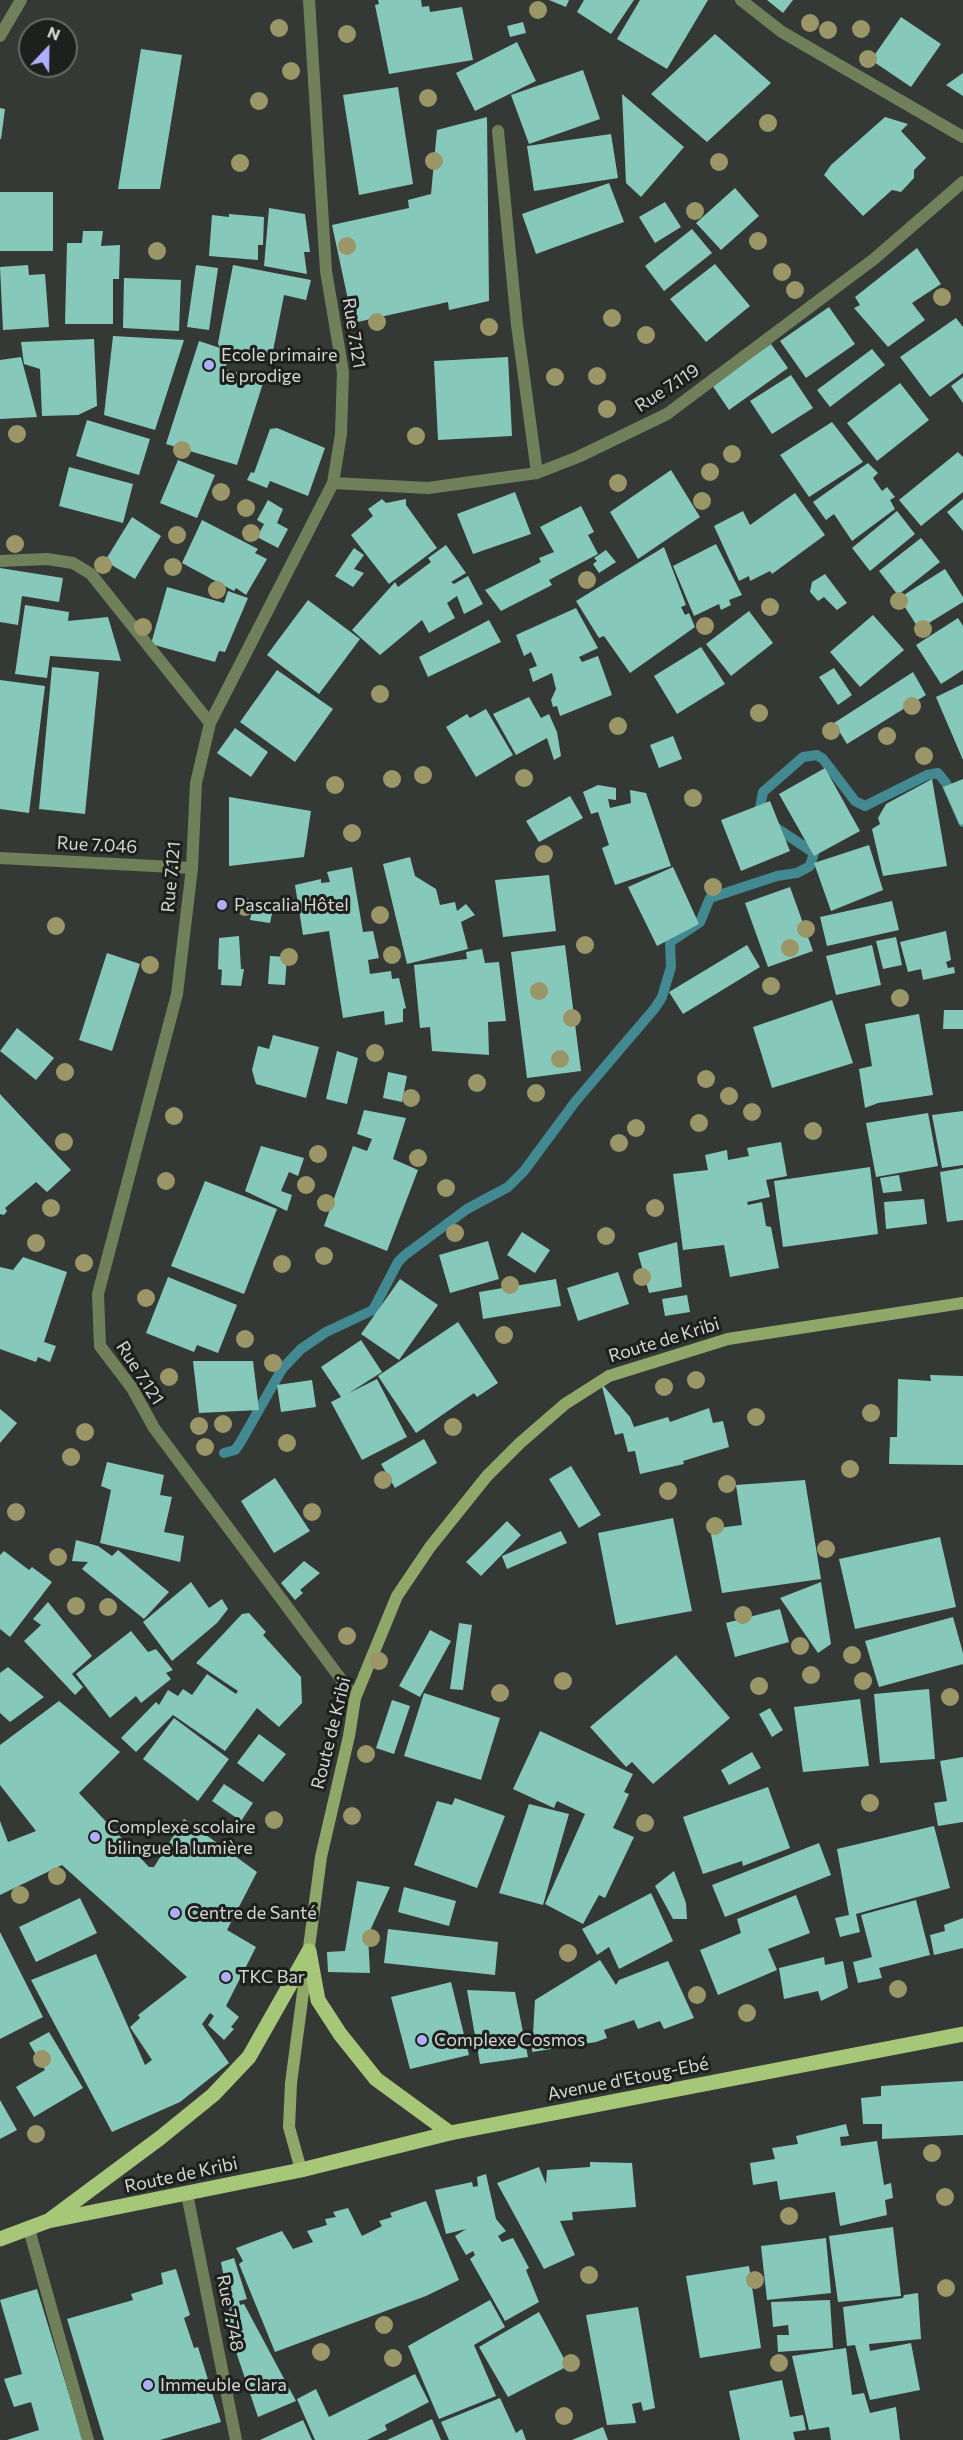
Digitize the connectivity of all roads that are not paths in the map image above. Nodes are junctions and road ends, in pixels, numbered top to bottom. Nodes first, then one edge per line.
1 (21, 0) edge
2 (309, 0) edge
3 (741, 0) edge
4 (0, 36) edge
5 (498, 131) dead end
6 (963, 136) edge
7 (963, 182) edge
8 (537, 473) junction
9 (333, 483) junction
10 (0, 561) edge
11 (210, 723) junction
12 (0, 858) edge
13 (192, 868) junction
14 (963, 1303) edge
15 (356, 1698) junction
16 (309, 1951) junction
17 (963, 2034) edge
18 (450, 2133) junction
19 (302, 2170) junction
20 (187, 2194) junction
21 (48, 2221) junction
22 (29, 2229) junction
23 (0, 2239) edge
24 (88, 2440) edge
25 (236, 2440) edge

1 - 4 street
2 - 9 street, Rue 7.121
3 - 6 street
5 - 8 street
7 - 8 street, Rue 7.119
8 - 9 street, Rue 7.119
9 - 11 street, Rue 7.121
10 - 11 street
11 - 13 street, Rue 7.121
12 - 13 street, Rue 7.046
13 - 15 street, Rue 7.121
14 - 15 main road, Route de Kribi
15 - 16 main road, Route de Kribi
16 - 18 main road
16 - 19 main road, Route de Kribi
16 - 21 main road
17 - 18 main road, Avenue d'Etoug-Ebé
18 - 19 main road, Avenue d'Etoug-Ebé
19 - 20 main road, Route de Kribi
20 - 21 main road, Route de Kribi
20 - 25 street, Rue 7.748
21 - 22 main road, Route de Kribi
22 - 23 main road, Route de Kribi
22 - 24 street

